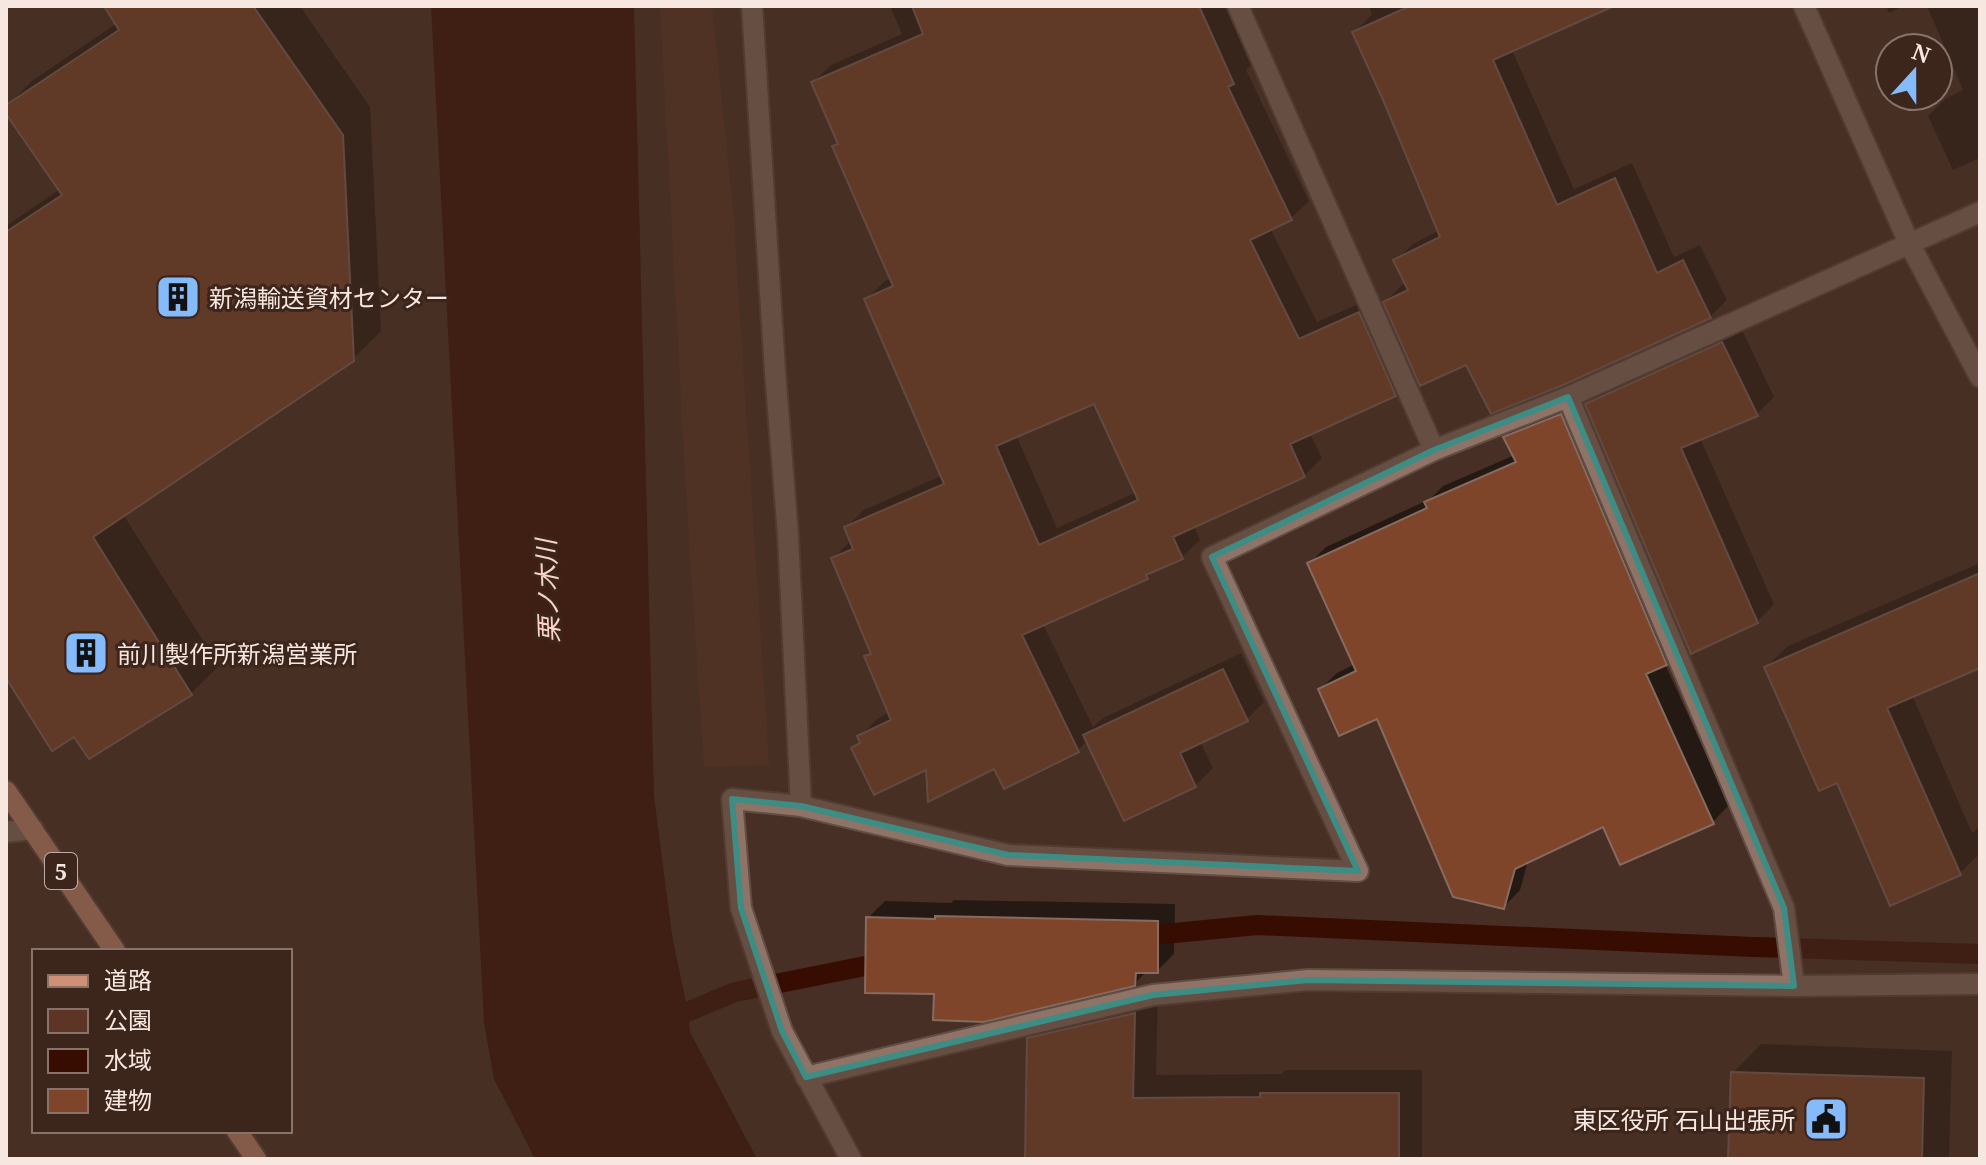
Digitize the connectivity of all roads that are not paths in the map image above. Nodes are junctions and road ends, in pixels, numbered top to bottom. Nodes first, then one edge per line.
1 (752, 6) edge
2 (1238, 6) edge
3 (1804, 6) edge
4 (1980, 212) edge
5 (1909, 243) junction
6 (1980, 377) edge
7 (1568, 397) junction
8 (1434, 450) junction
9 (6, 791) edge
10 (801, 806) junction
11 (33, 829) junction
12 (6, 832) edge
13 (114, 949) edge
14 (1980, 984) edge
15 (1794, 986) junction
16 (806, 1077) junction
17 (238, 1133) edge
18 (256, 1159) edge
19 (851, 1159) edge

1 - 10 street
2 - 8 street
3 - 5 street
4 - 5 street
5 - 6 street
5 - 7 street
7 - 8 street
7 - 15 street
8 - 10 street
9 - 11 main road, 5
10 - 16 street
11 - 12 street
11 - 13 main road, 5
14 - 15 street
15 - 16 street
16 - 19 street
17 - 18 main road

